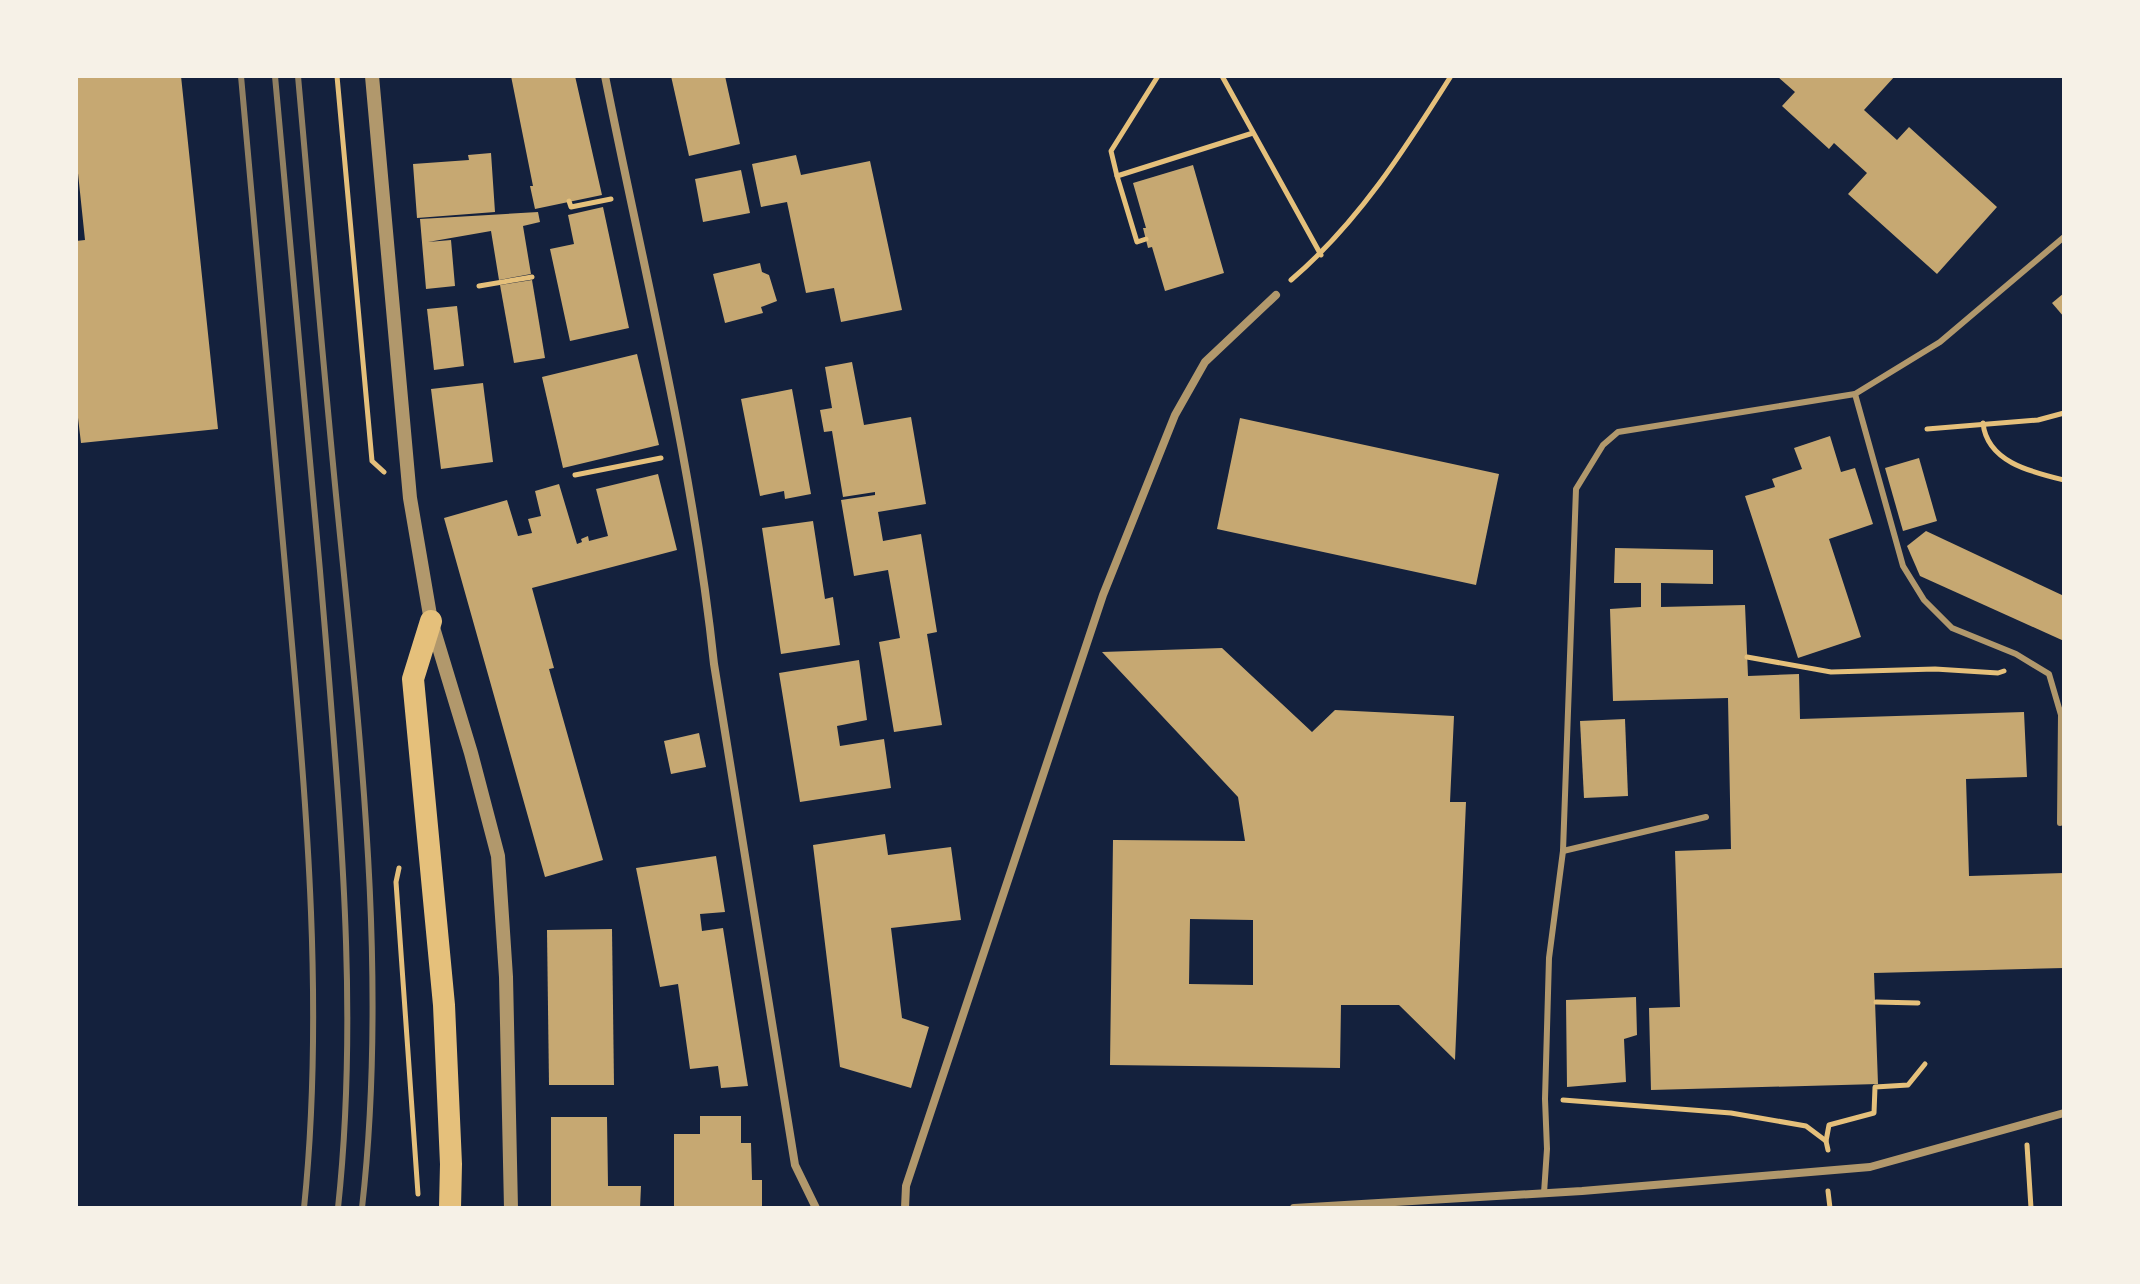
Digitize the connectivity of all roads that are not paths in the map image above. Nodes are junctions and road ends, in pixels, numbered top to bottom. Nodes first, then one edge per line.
1 (372, 76) edge
2 (605, 76) edge
3 (2064, 237) edge
4 (1276, 295) road end
5 (1855, 394) junction
6 (431, 621) junction
7 (1706, 817) dead end
8 (2060, 823) dead end
9 (1563, 851) junction
10 (2064, 1113) edge
11 (1544, 1193) junction
12 (450, 1208) edge
13 (511, 1208) edge
14 (816, 1208) edge
15 (905, 1208) edge
16 (1294, 1208) edge

1 - 6 street
2 - 14 street
3 - 5 lane
4 - 15 street
5 - 8 lane
5 - 9 lane
6 - 12 highway
6 - 13 street
7 - 9 lane
9 - 11 lane
10 - 11 street
11 - 16 street

